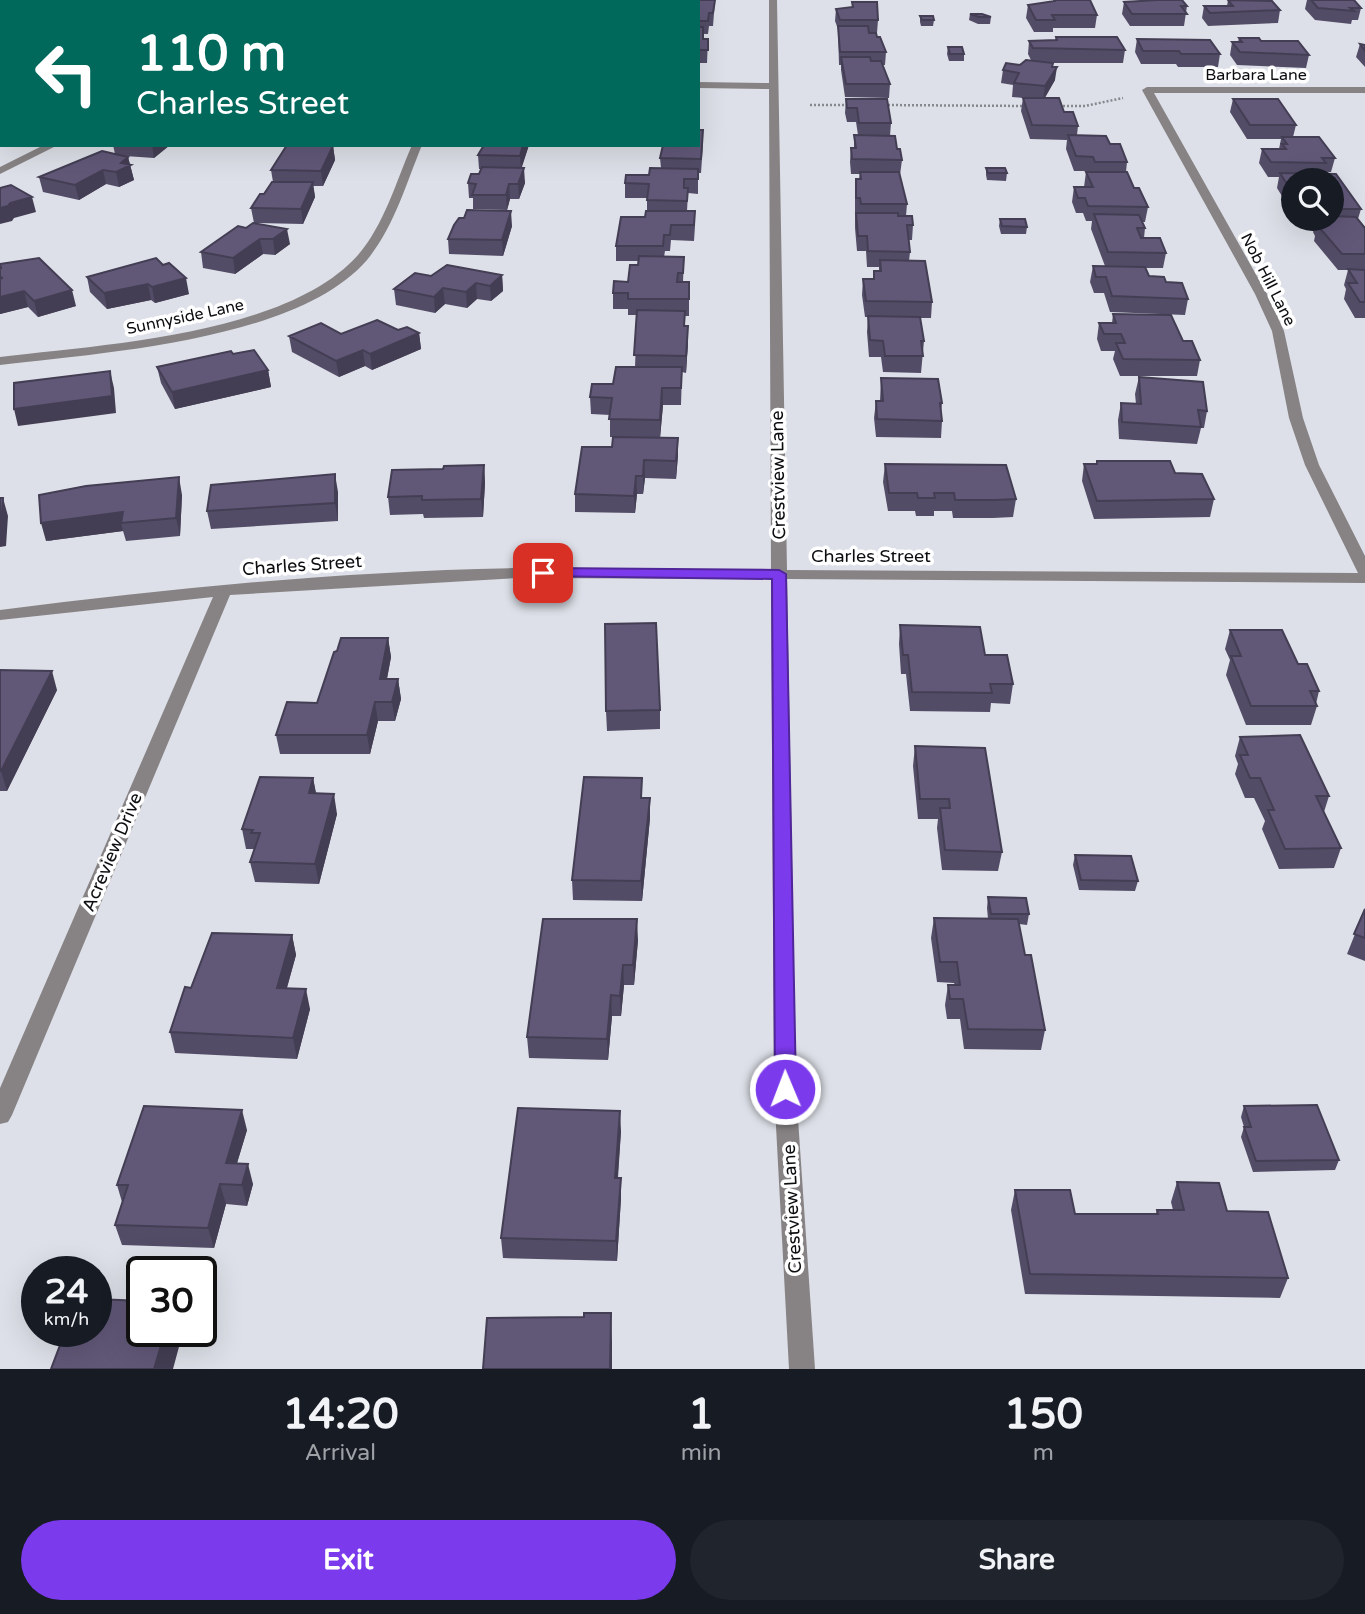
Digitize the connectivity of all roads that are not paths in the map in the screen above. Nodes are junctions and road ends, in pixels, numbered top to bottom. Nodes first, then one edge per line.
1 (773, 0) edge
2 (700, 85) edge
3 (774, 86) junction
4 (1147, 90) joint
5 (1365, 90) edge
6 (49, 147) edge
7 (416, 147) edge
8 (0, 171) edge
9 (0, 361) edge
10 (1365, 572) edge
11 (779, 574) junction
12 (1365, 578) edge
13 (225, 590) junction
14 (0, 615) edge
15 (0, 1115) edge
16 (802, 1369) edge

1 - 3 street, Crestview Lane
2 - 3 street
3 - 11 street, Crestview Lane
4 - 5 street, Barbara Lane
4 - 10 street, Nob Hill Lane
6 - 8 street
7 - 9 street, Sunnyside Lane
11 - 12 street, Charles Street
11 - 13 street, Charles Street
11 - 16 street, Crestview Lane
13 - 14 street, Charles Street
13 - 15 street, Acreview Drive

